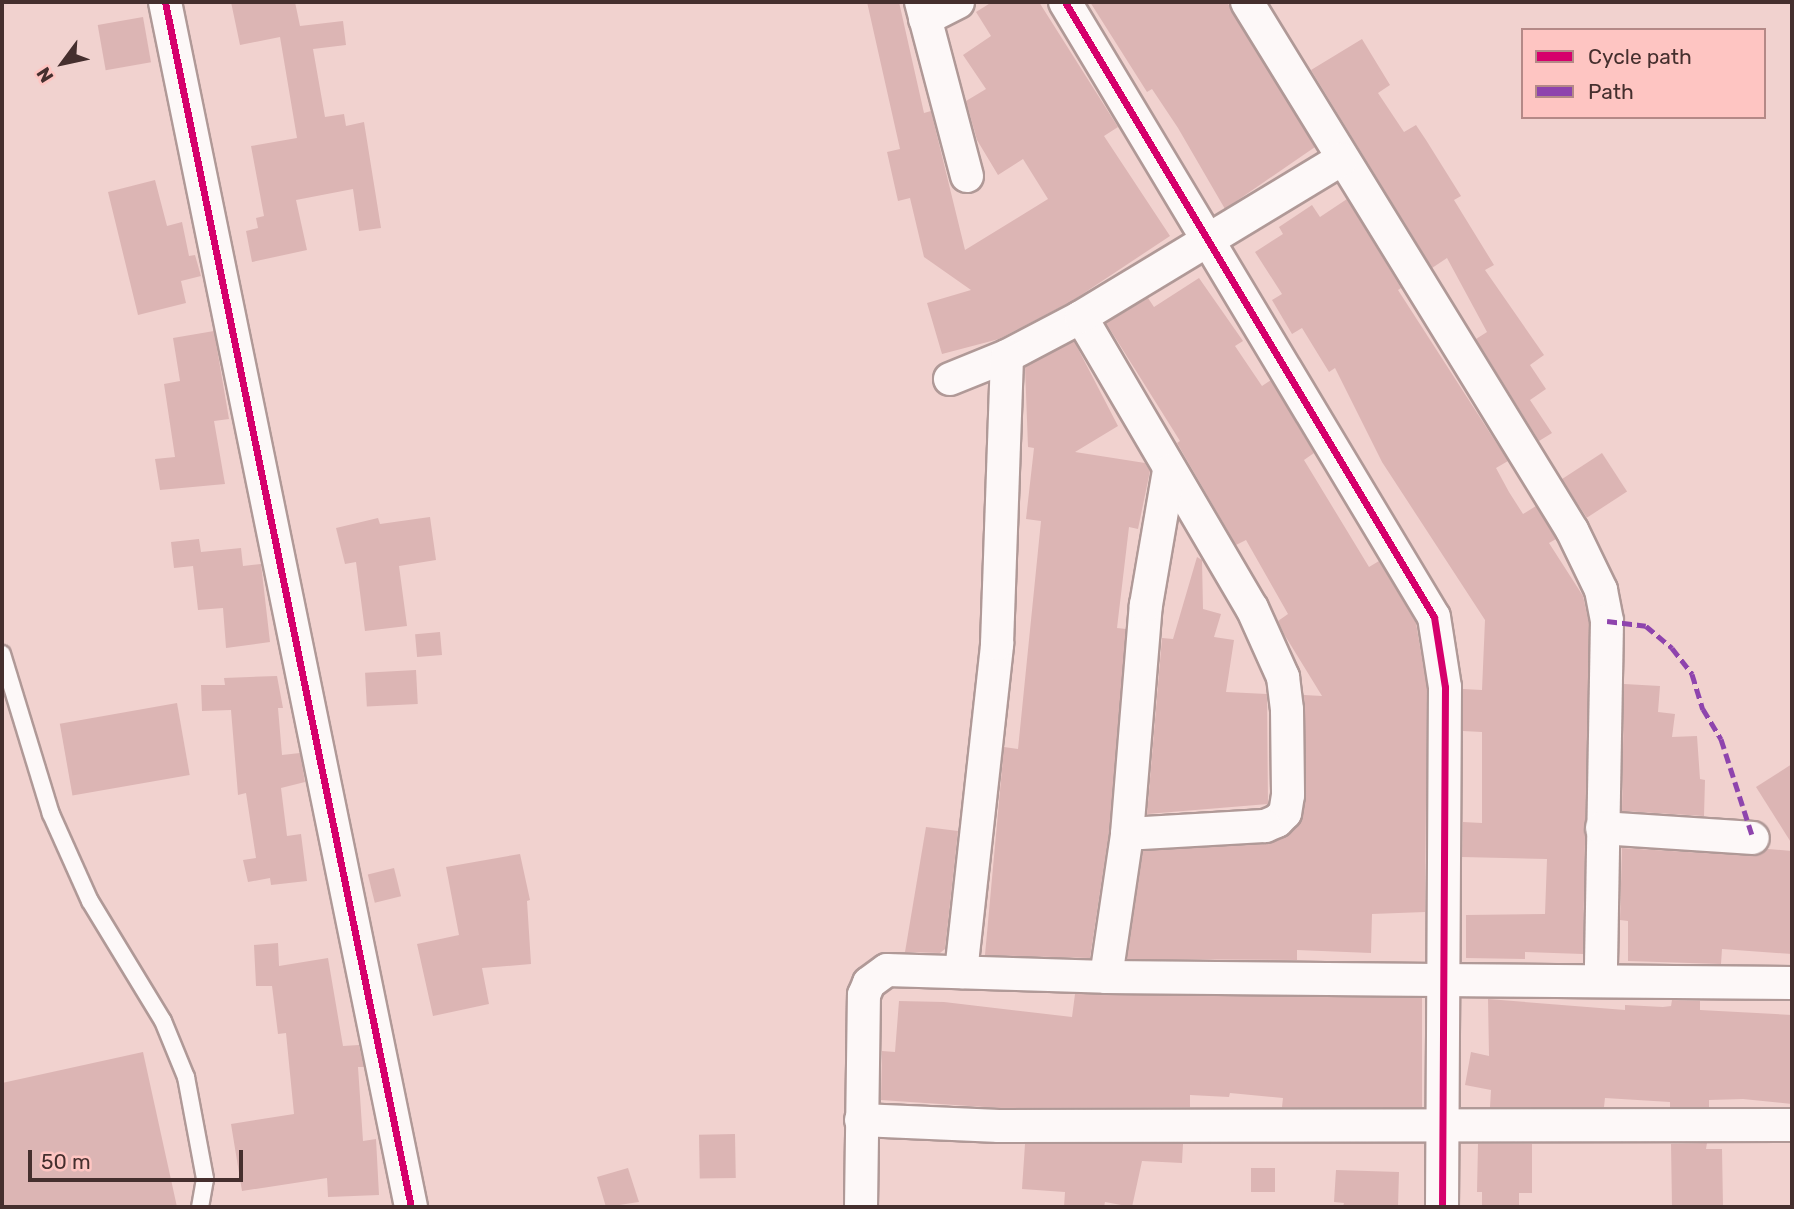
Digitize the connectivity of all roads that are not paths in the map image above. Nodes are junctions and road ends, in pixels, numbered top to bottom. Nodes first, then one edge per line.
1 (165, 2) edge
2 (958, 2) edge
3 (1065, 2) edge
4 (1247, 2) edge
5 (923, 10) edge
6 (1342, 159) junction
7 (967, 176) dead end
8 (1210, 243) junction
9 (1081, 317) junction
10 (1007, 356) junction
11 (950, 379) dead end
12 (1169, 471) junction
13 (2, 654) edge
14 (1602, 828) junction
15 (1127, 834) junction
16 (1753, 838) dead end
17 (961, 972) junction
18 (1106, 977) junction
19 (1601, 980) junction
20 (1443, 981) junction
21 (1792, 983) edge
22 (861, 1120) junction
23 (1792, 1125) edge
24 (1441, 1127) junction
25 (200, 1207) edge
26 (411, 1207) edge
27 (861, 1207) edge
28 (1441, 1207) edge

1 - 26 street
2 - 5 street
3 - 8 street
4 - 6 street
5 - 7 street
6 - 8 street
6 - 14 street
8 - 9 street
8 - 20 street
9 - 10 street
9 - 12 street
10 - 11 street
10 - 17 street
12 - 15 street
12 - 15 street
13 - 25 lane
14 - 16 street
14 - 19 street
15 - 18 street
17 - 18 street
17 - 22 street
18 - 20 street
19 - 20 street
19 - 21 street
20 - 24 street
22 - 24 street
22 - 27 street
23 - 24 street
24 - 28 street

